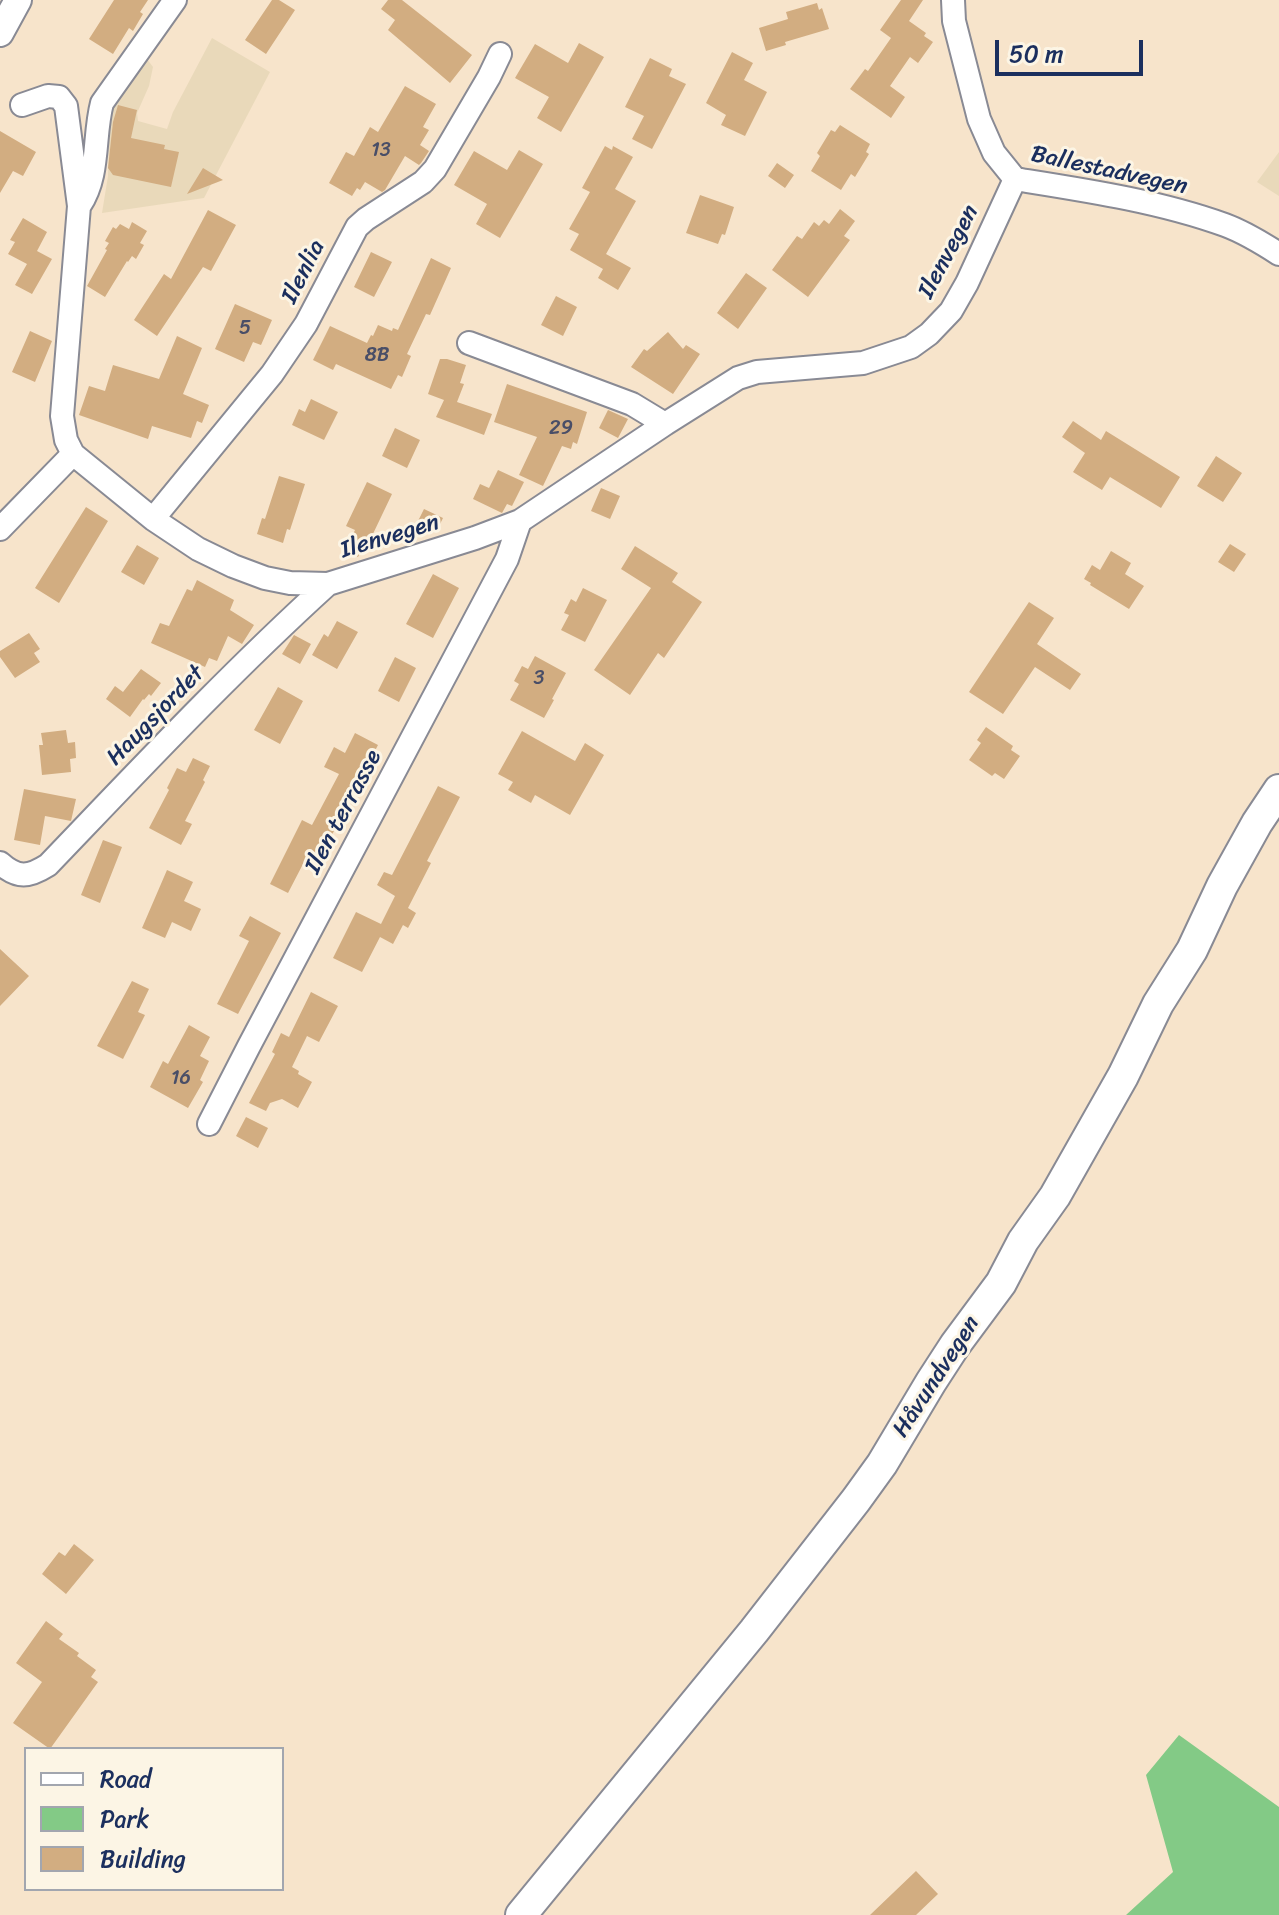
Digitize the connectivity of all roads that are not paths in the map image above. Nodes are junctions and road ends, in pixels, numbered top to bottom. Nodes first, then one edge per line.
1 (18, 0) edge
2 (175, 0) edge
3 (953, 0) edge
4 (0, 33) edge
5 (500, 54) dead end
6 (22, 105) dead end
7 (1015, 179) junction
8 (79, 206) junction
9 (1279, 254) edge
10 (469, 343) dead end
11 (665, 424) junction
12 (73, 454) junction
13 (153, 519) junction
14 (520, 521) junction
15 (0, 529) edge
16 (328, 584) junction
17 (1279, 790) edge
18 (9, 868) edge
19 (209, 1124) dead end
20 (521, 1915) edge

1 - 4 street
2 - 8 street
3 - 7 street, Ballestadvegen
5 - 13 street, Ilenlia
6 - 8 street
7 - 9 street, Ballestadvegen
7 - 11 street, Ilenvegen
8 - 12 street
10 - 11 street
11 - 14 street, Ilenvegen
12 - 13 street, Ilenvegen
12 - 15 street
13 - 16 street, Ilenvegen
14 - 16 street, Ilenvegen
14 - 19 street, Ilen terrasse
16 - 18 street, Haugsjordet
17 - 20 main road, Håvundvegen

